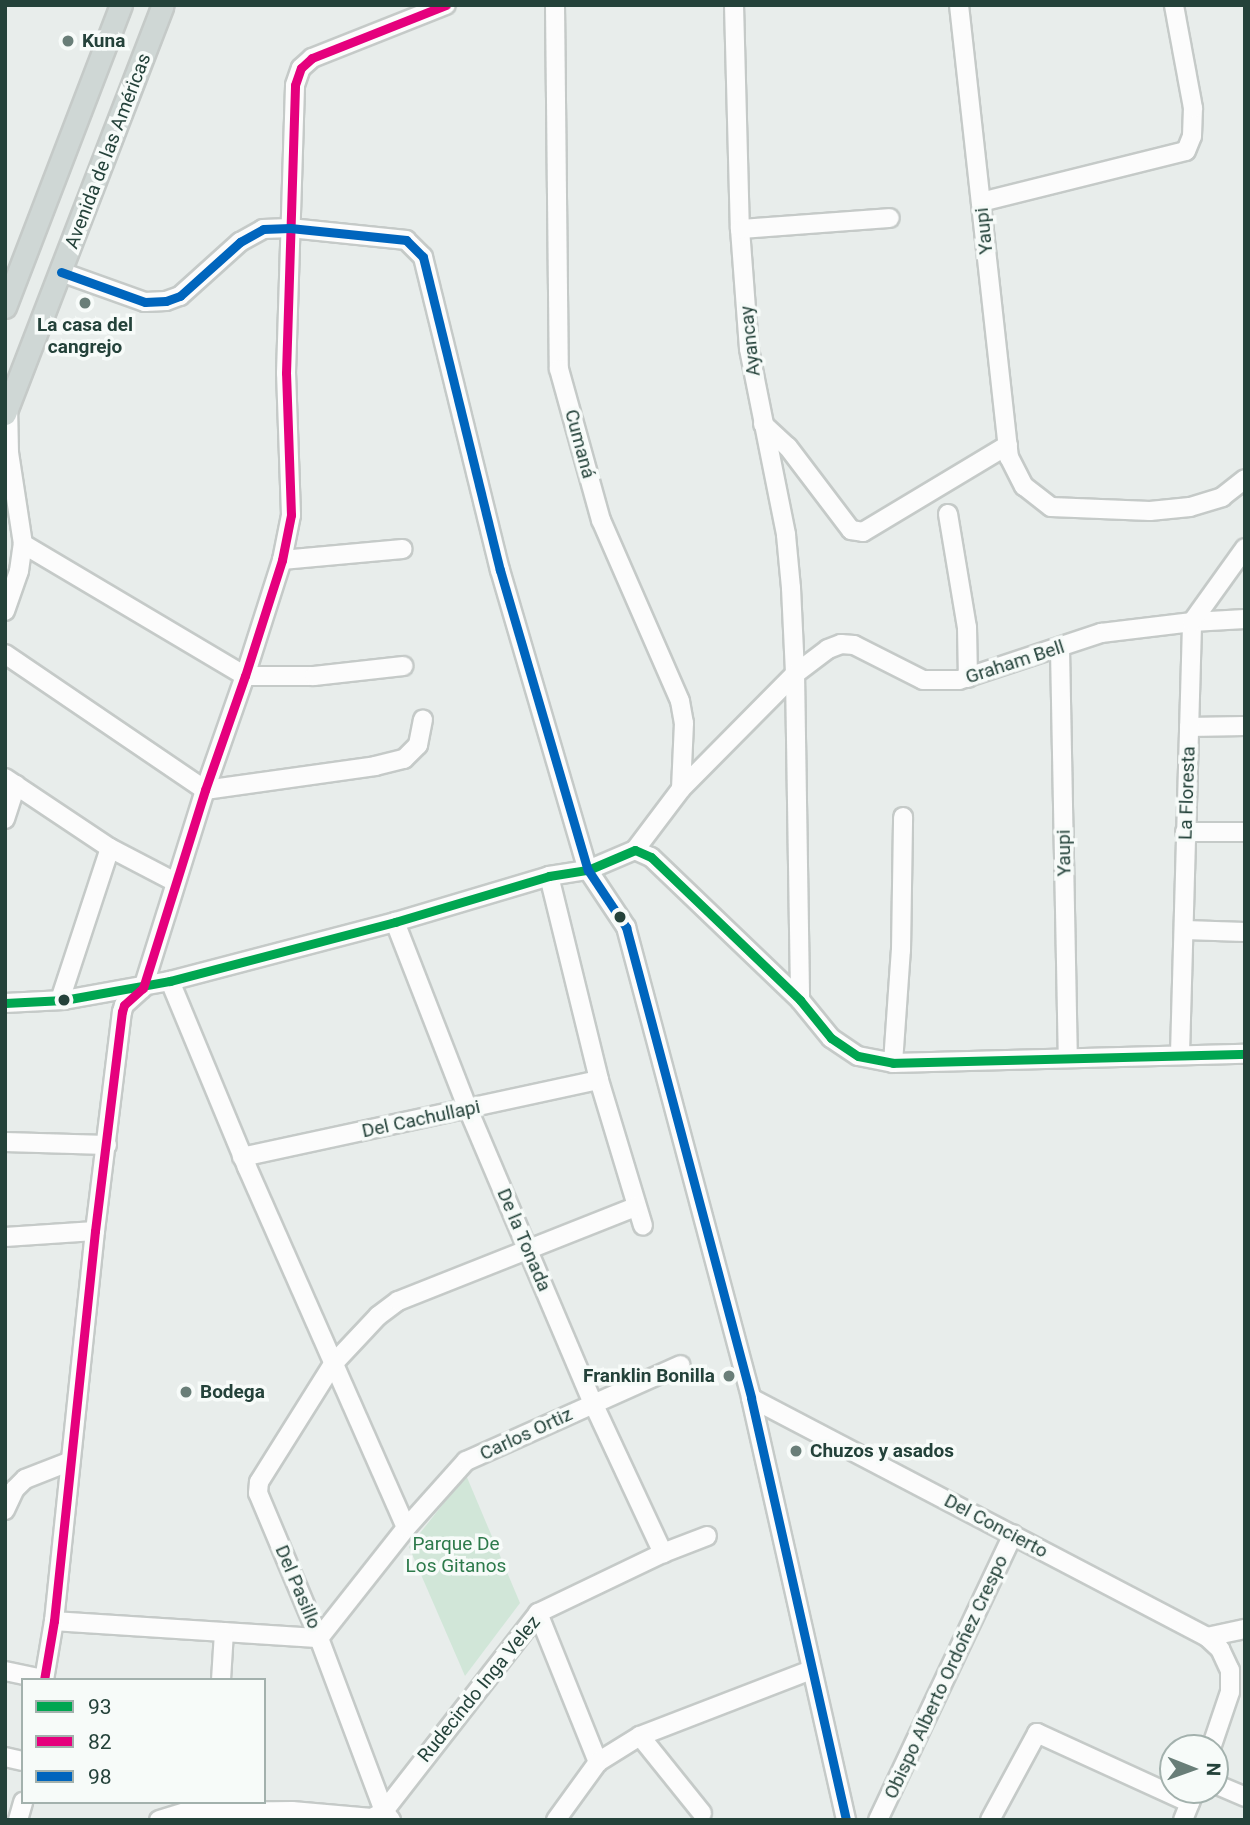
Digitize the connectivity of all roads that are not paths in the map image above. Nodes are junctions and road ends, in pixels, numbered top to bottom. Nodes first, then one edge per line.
1 (121, 5) edge
2 (163, 5) edge
3 (446, 5) edge
4 (555, 5) edge
5 (734, 5) edge
6 (959, 5) edge
7 (1174, 5) edge
8 (981, 202) junction
9 (890, 218) dead end
10 (290, 228) junction
11 (740, 229) junction
12 (61, 272) junction
13 (5, 307) edge
14 (7, 410) edge
15 (763, 424) junction
16 (1008, 451) junction
17 (1245, 479) edge
18 (948, 514) dead end
19 (23, 544) junction
20 (1245, 548) edge
21 (402, 549) dead end
22 (282, 560) junction
23 (1239, 563) edge
24 (5, 611) edge
25 (1245, 619) edge
26 (1192, 622) junction
27 (1060, 649) junction
28 (5, 654) edge
29 (403, 666) dead end
30 (795, 674) junction
31 (246, 676) junction
32 (968, 678) junction
33 (423, 719) dead end
34 (1245, 726) edge
35 (1189, 727) junction
36 (11, 782) edge
37 (681, 789) junction
38 (205, 790) junction
39 (903, 817) dead end
40 (5, 819) edge
41 (1185, 832) junction
42 (1245, 832) edge
43 (110, 848) junction
44 (635, 850) junction
45 (588, 870) junction
46 (549, 876) junction
47 (175, 881) junction
48 (395, 922) junction
49 (1185, 930) junction
50 (1245, 932) edge
51 (170, 981) junction
52 (143, 988) junction
53 (60, 1000) junction
54 (800, 1000) junction
55 (5, 1003) edge
56 (1180, 1054) junction
57 (1245, 1054) edge
58 (1068, 1058) junction
59 (893, 1063) junction
60 (599, 1080) junction
61 (468, 1109) junction
62 (5, 1142) edge
63 (107, 1145) junction
64 (242, 1157) junction
65 (636, 1207) junction
66 (643, 1226) dead end
67 (95, 1231) junction
68 (5, 1237) edge
69 (528, 1249) junction
70 (333, 1364) junction
71 (681, 1366) dead end
72 (751, 1398) junction
73 (593, 1403) junction
74 (71, 1461) junction
75 (5, 1510) edge
76 (407, 1528) junction
77 (1013, 1534) junction
78 (707, 1536) dead end
79 (663, 1553) junction
80 (538, 1613) junction
81 (54, 1621) junction
82 (1245, 1629) edge
83 (224, 1632) junction
84 (1207, 1637) junction
85 (319, 1638) junction
86 (1237, 1668) edge
87 (811, 1670) junction
88 (5, 1671) edge
89 (35, 1678) edge
90 (44, 1678) edge
91 (222, 1678) edge
92 (1216, 1734) edge
93 (640, 1736) junction
94 (598, 1762) junction
95 (1159, 1790) edge
96 (214, 1807) edge
97 (702, 1813) dead end
98 (388, 1815) edge
99 (159, 1820) edge
100 (556, 1820) edge
101 (846, 1820) edge
102 (878, 1820) edge
103 (990, 1820) edge

1 - 13 main road, Avenida de las Américas
2 - 12 main road, Avenida de las Américas
3 - 10 street
4 - 37 street, Cumaná
5 - 11 street, Ayancay
6 - 8 street, Yaupi
7 - 8 street
8 - 16 street, Yaupi
9 - 11 street
10 - 12 street
10 - 22 street
10 - 45 street
11 - 15 street, Ayancay
12 - 14 main road, Avenida de las Américas
14 - 19 street
15 - 16 street
15 - 30 street, Ayancay
16 - 17 street
18 - 32 street
19 - 24 street
19 - 31 street
20 - 23 street
21 - 22 street
22 - 31 street
23 - 26 street
25 - 26 street, Graham Bell
26 - 27 street, Graham Bell
26 - 35 street, La Floresta
27 - 32 street, Graham Bell
27 - 58 street, Yaupi
28 - 38 street
29 - 31 street
30 - 32 street, Graham Bell
30 - 37 street, Graham Bell
30 - 54 street, Ayancay
31 - 38 street
33 - 38 street
34 - 35 street
35 - 41 street, La Floresta
36 - 40 street
36 - 43 street
37 - 44 street
38 - 47 street
39 - 59 street
41 - 42 street
41 - 49 street, La Floresta
43 - 47 street
43 - 53 street
44 - 45 street
44 - 54 street
45 - 46 street
45 - 72 street
46 - 48 street
46 - 60 street
47 - 52 street
48 - 51 street
48 - 61 street, De la Tonada
49 - 50 street
49 - 56 street, La Floresta
51 - 52 street
51 - 64 street
52 - 53 street
52 - 63 street
53 - 55 street
54 - 59 street
56 - 57 street
56 - 58 street
58 - 59 street
60 - 61 street, Del Cachullapi
60 - 65 street
61 - 64 street, Del Cachullapi
61 - 69 street, De la Tonada
62 - 63 street
63 - 67 street
64 - 70 street
65 - 66 street
65 - 69 street
67 - 68 street
67 - 74 street
69 - 70 street
69 - 73 street, De la Tonada
70 - 76 street
70 - 85 street, Del Pasillo
71 - 73 street, Carlos Ortiz
72 - 77 street, Del Concierto
72 - 87 street
73 - 76 street, Carlos Ortiz
73 - 79 street, De la Tonada
74 - 75 street
74 - 81 street
76 - 85 street, Carlos Ortiz
77 - 84 street, Del Concierto
77 - 102 street, Obispo Alberto Ordoñez Crespo
78 - 79 street, Rudecindo Inga Velez
79 - 80 street, Rudecindo Inga Velez
80 - 94 street
80 - 98 street, Rudecindo Inga Velez
81 - 83 street
81 - 90 street
82 - 84 street
83 - 85 street
83 - 91 street
84 - 86 street
85 - 98 street, Del Pasillo
86 - 92 street
87 - 93 street
87 - 101 street
88 - 89 street
93 - 94 street
93 - 97 street
94 - 100 street
95 - 103 street
96 - 98 street
96 - 99 street

